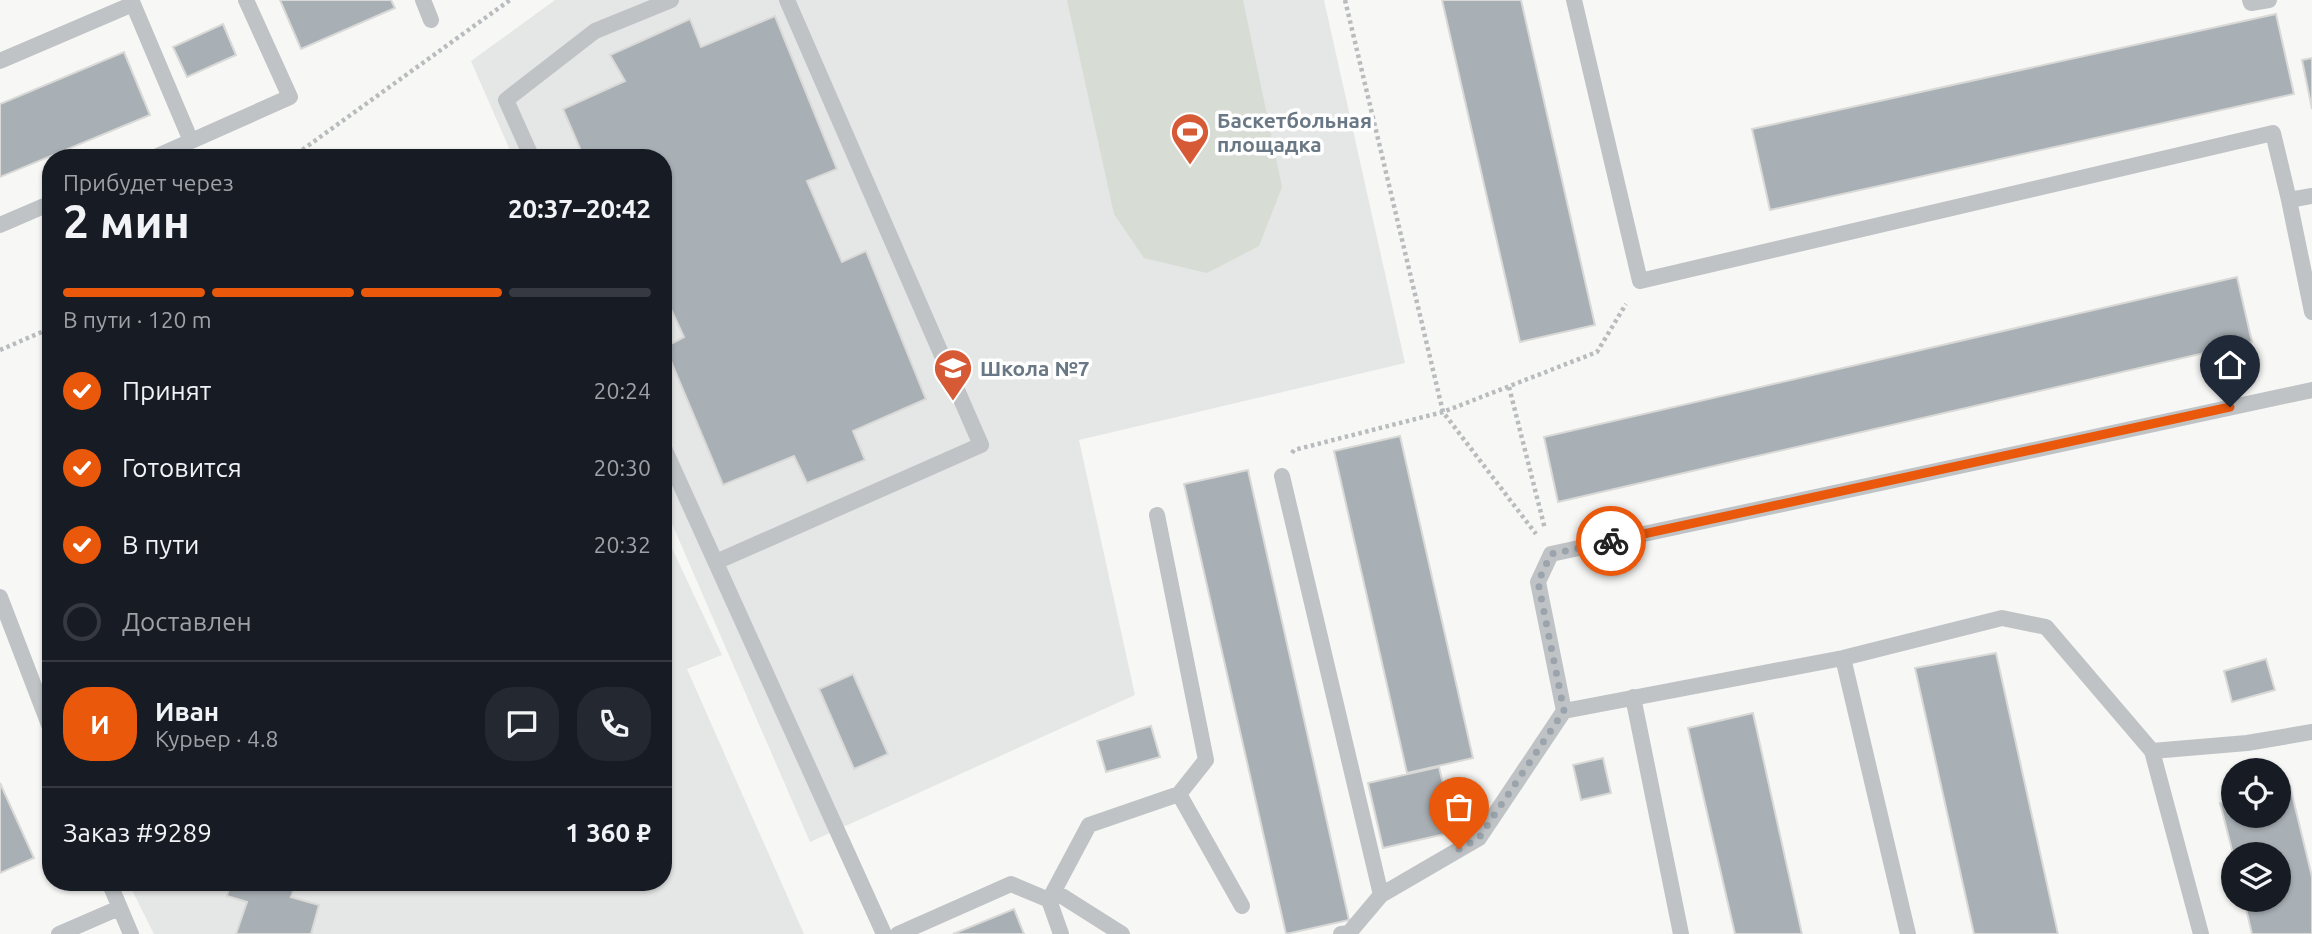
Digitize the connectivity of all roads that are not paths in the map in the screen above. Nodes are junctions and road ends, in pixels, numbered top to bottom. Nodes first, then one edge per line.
1 (246, 0) edge
2 (423, 0) edge
3 (671, 0) edge
4 (787, 0) edge
5 (1574, 0) edge
6 (2250, 0) edge
7 (2269, 0) edge
8 (431, 20) dead end
9 (0, 61) edge
10 (191, 141) junction
11 (173, 149) edge
12 (528, 149) edge
13 (2312, 196) edge
14 (2289, 200) junction
15 (42, 207) edge
16 (0, 225) edge
17 (2312, 312) edge
18 (2312, 390) edge
19 (672, 466) edge
20 (1282, 477) road end
21 (1157, 514) dead end
22 (716, 562) junction
23 (0, 597) edge
24 (1843, 658) junction
25 (1633, 696) junction
26 (42, 707) edge
27 (1564, 711) junction
28 (2312, 732) edge
29 (2152, 751) junction
30 (1179, 794) junction
31 (112, 891) edge
32 (1381, 895) junction
33 (1051, 896) junction
34 (1242, 905) dead end
35 (119, 908) junction
36 (59, 934) edge
37 (131, 934) edge
38 (884, 934) edge
39 (898, 934) edge
40 (1061, 934) edge
41 (1122, 934) edge
42 (1340, 934) edge
43 (1681, 934) edge
44 (1908, 934) edge
45 (2201, 934) edge

1 - 10 lane
2 - 8 lane
3 - 12 lane
4 - 22 lane
5 - 14 lane
6 - 7 lane
9 - 10 lane
10 - 11 lane
13 - 14 lane
14 - 17 lane
15 - 16 lane
18 - 27 lane
19 - 22 lane
20 - 32 lane
21 - 30 lane
22 - 38 lane
23 - 26 lane
24 - 25 lane
24 - 29 lane
24 - 44 lane
25 - 27 lane
25 - 43 lane
27 - 32 lane
28 - 29 lane
29 - 45 lane
30 - 33 lane
30 - 34 lane
31 - 35 lane
32 - 42 lane
33 - 39 lane
33 - 40 lane
33 - 41 lane
35 - 36 lane
35 - 37 lane

